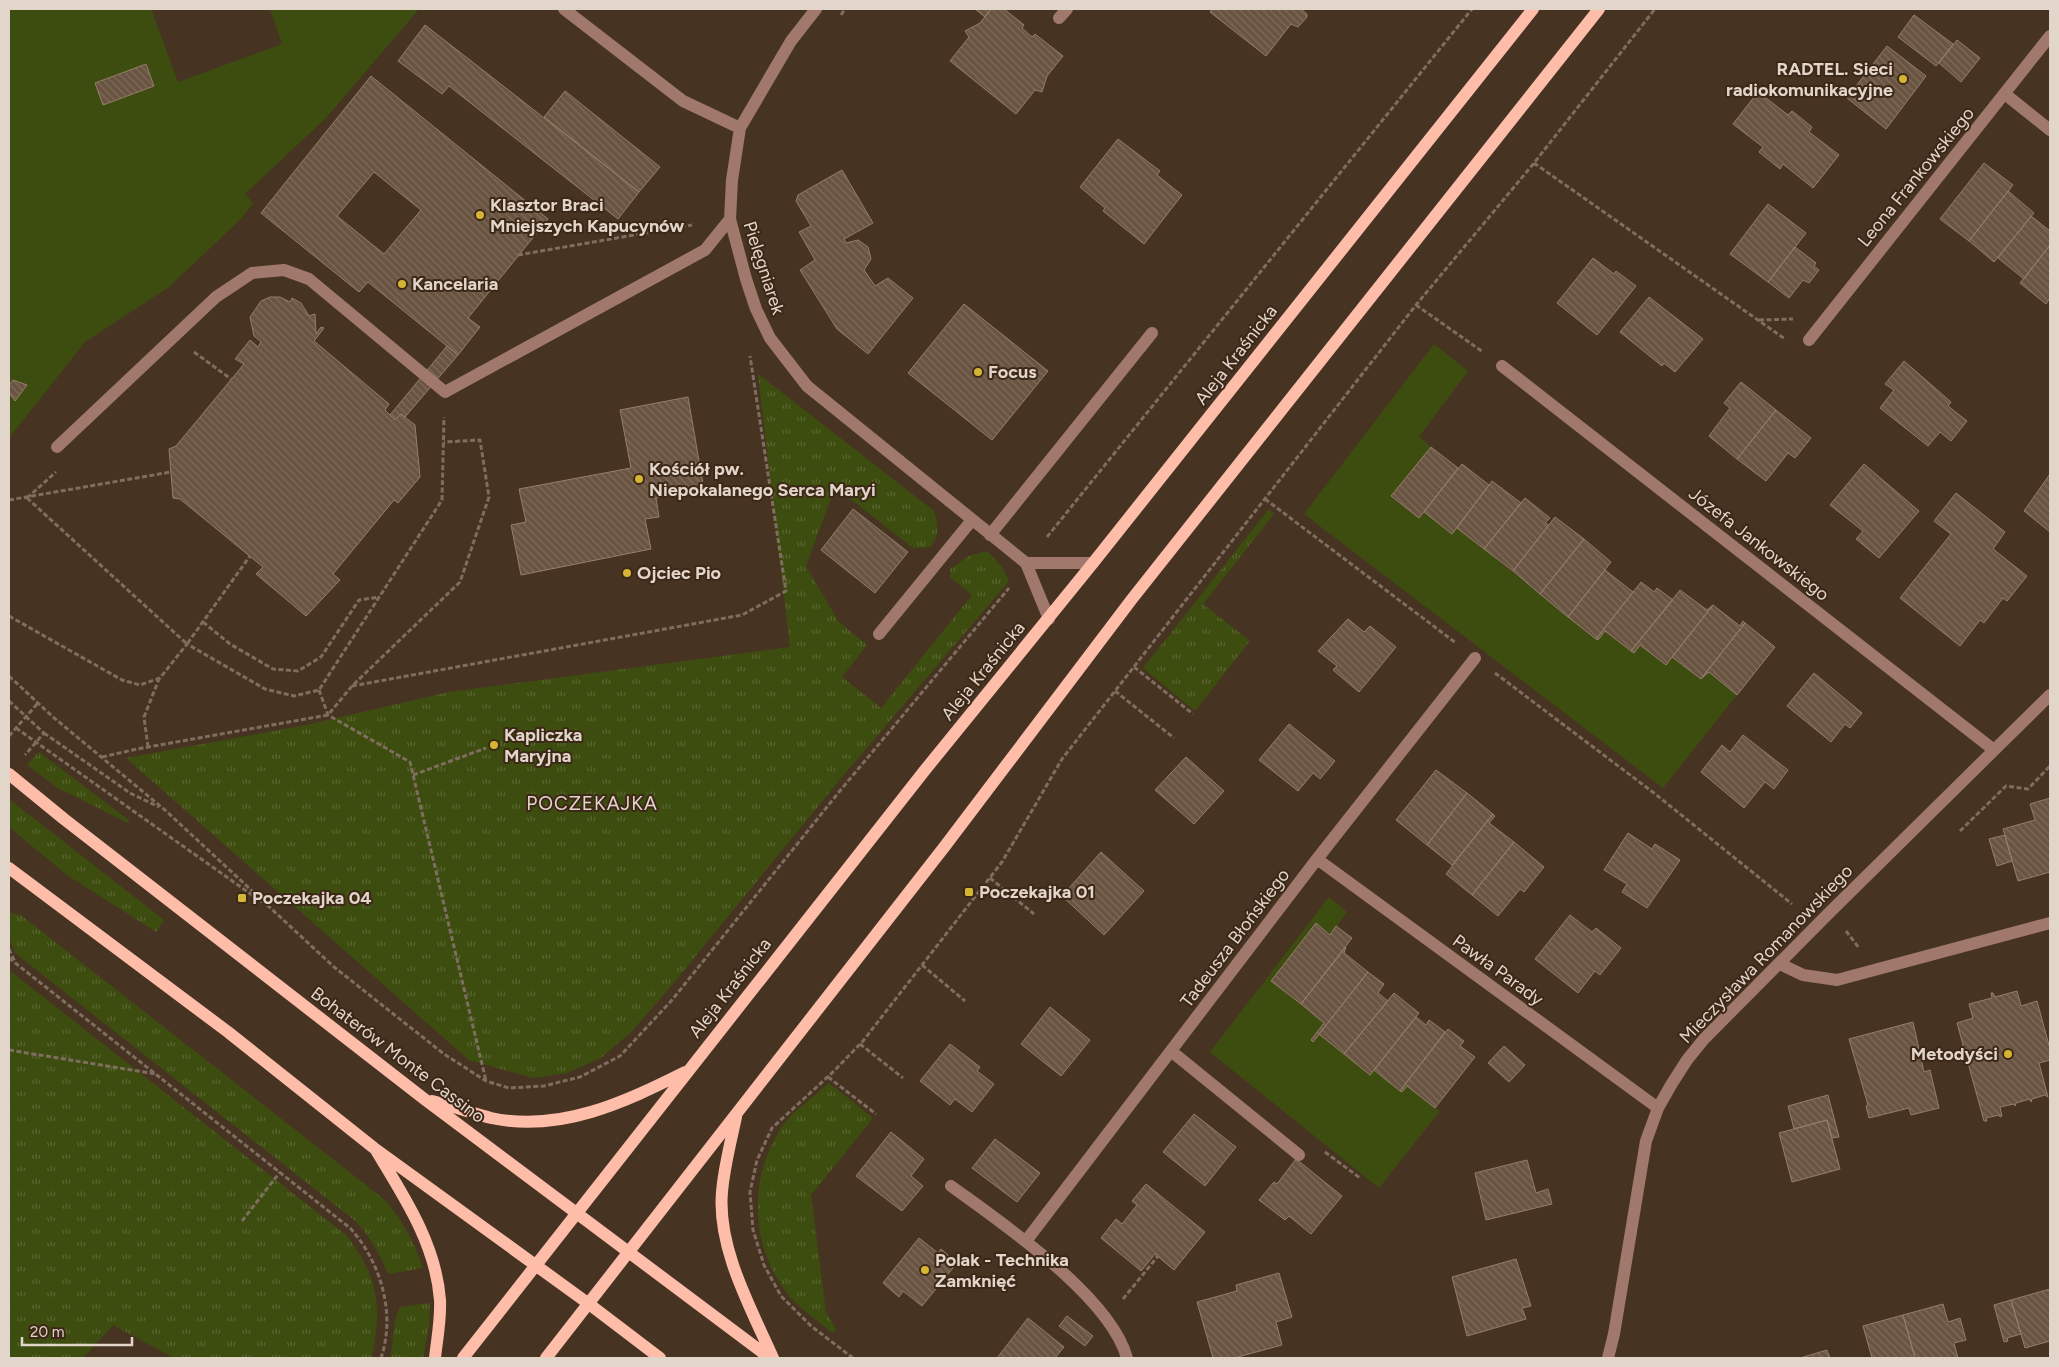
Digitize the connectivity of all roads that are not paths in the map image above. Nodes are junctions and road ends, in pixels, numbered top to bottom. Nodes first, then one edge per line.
1 (564, 9) edge
2 (816, 9) edge
3 (1533, 9) edge
4 (1599, 9) edge
5 (2050, 36) edge
6 (2005, 94) junction
7 (740, 128) junction
8 (2050, 130) edge
9 (730, 219) junction
10 (1152, 333) dead end
11 (1808, 340) dead end
12 (1502, 366) road end
13 (57, 447) dead end
14 (972, 520) junction
15 (990, 535) junction
16 (1026, 563) junction
17 (1093, 563) junction
18 (1049, 619) junction
19 (879, 634) dead end
20 (1475, 658) road end
21 (2050, 695) edge
22 (1994, 750) junction
23 (9, 774) edge
24 (1317, 859) junction
25 (9, 868) edge
26 (2050, 923) edge
27 (1780, 964) junction
28 (1171, 1051) junction
29 (687, 1071) junction
30 (423, 1098) junction
31 (1658, 1108) junction
32 (736, 1114) junction
33 (374, 1148) junction
34 (1299, 1155) dead end
35 (951, 1186) dead end
36 (578, 1212) junction
37 (1026, 1241) junction
38 (630, 1252) junction
39 (535, 1265) junction
40 (589, 1304) junction
41 (434, 1358) edge
42 (463, 1358) edge
43 (546, 1358) edge
44 (660, 1358) edge
45 (772, 1358) edge
46 (1127, 1358) edge
47 (1608, 1358) edge

1 - 7 street
2 - 7 street, Pielęgniarek
3 - 17 main road, Aleja Kraśnicka
4 - 32 main road
5 - 6 street, Leona Frankowskiego
6 - 8 street
6 - 11 street, Leona Frankowskiego
7 - 9 street, Pielęgniarek
9 - 13 street
9 - 14 street, Pielęgniarek
10 - 15 street
12 - 22 street, Józefa Jankowskiego
14 - 15 street, Pielęgniarek
14 - 19 street
15 - 16 street, Pielęgniarek
16 - 17 street
16 - 18 street, Pielęgniarek
17 - 18 main road, Aleja Kraśnicka
18 - 29 main road, Aleja Kraśnicka
20 - 24 street, Tadeusza Błońskiego
21 - 22 street, Mieczysława Romanowskiego
22 - 27 street, Mieczysława Romanowskiego
23 - 30 main road, Bohaterów Monte Cassino
24 - 28 street, Tadeusza Błońskiego
24 - 31 street, Pawła Parady
25 - 33 main road
26 - 27 street
27 - 31 street, Mieczysława Romanowskiego
28 - 34 street
28 - 37 street, Tadeusza Błońskiego
29 - 30 main road
29 - 36 main road, Aleja Kraśnicka
30 - 36 main road, Bohaterów Monte Cassino
31 - 47 street, Mieczysława Romanowskiego
32 - 38 main road
32 - 45 main road
33 - 39 main road
33 - 41 main road
35 - 37 street
36 - 38 main road, Bohaterów Monte Cassino
36 - 39 main road, Aleja Kraśnicka
37 - 46 street
38 - 40 main road
38 - 45 main road, Bohaterów Monte Cassino
39 - 40 main road
39 - 42 main road, Aleja Kraśnicka
40 - 43 main road
40 - 44 main road

